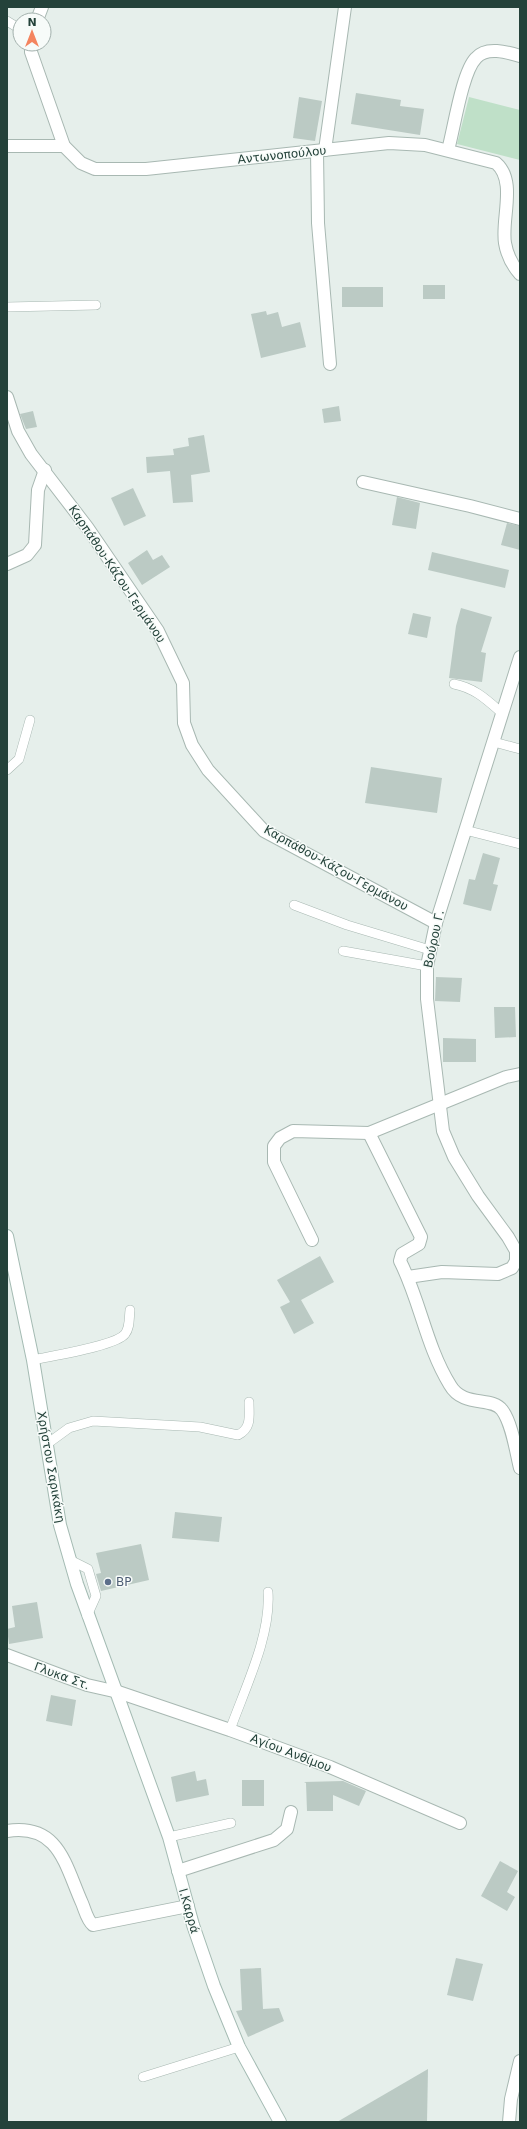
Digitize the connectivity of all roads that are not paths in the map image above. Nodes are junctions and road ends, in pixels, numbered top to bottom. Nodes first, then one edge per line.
1 (345, 7) edge
2 (31, 52) edge
3 (520, 56) edge
4 (7, 146) edge
5 (64, 146) junction
6 (321, 150) junction
7 (448, 150) junction
8 (520, 274) edge
9 (96, 305) dead end
10 (7, 307) edge
11 (330, 364) dead end
12 (7, 397) edge
13 (45, 470) junction
14 (363, 482) dead end
15 (520, 519) edge
16 (7, 564) edge
17 (520, 657) edge
18 (454, 684) dead end
19 (503, 714) junction
20 (30, 720) dead end
21 (494, 742) junction
22 (520, 749) edge
23 (7, 770) edge
24 (465, 830) junction
25 (520, 844) edge
26 (294, 905) dead end
27 (436, 923) junction
28 (430, 950) junction
29 (343, 951) dead end
30 (427, 966) junction
31 (520, 1074) edge
32 (440, 1104) junction
33 (369, 1133) junction
34 (7, 1236) edge
35 (312, 1240) dead end
36 (518, 1255) edge
37 (408, 1277) junction
38 (130, 1310) dead end
39 (33, 1360) junction
40 (249, 1402) dead end
41 (47, 1444) junction
42 (520, 1468) edge
43 (268, 1592) dead end
44 (7, 1655) edge
45 (118, 1692) junction
46 (230, 1730) junction
47 (290, 1812) dead end
48 (231, 1823) dead end
49 (460, 1823) dead end
50 (7, 1831) edge
51 (169, 1837) junction
52 (178, 1871) junction
53 (188, 1906) junction
54 (239, 2048) junction
55 (520, 2061) edge
56 (143, 2077) dead end
57 (280, 2122) edge
58 (509, 2122) edge

1 - 6 street
2 - 5 street, Αντωνοπούλου
3 - 7 street
4 - 5 street
5 - 6 street, Αντωνοπούλου
6 - 7 street, Αντωνοπούλου
6 - 11 street
7 - 8 street, Αντωνοπούλου
9 - 10 lane
12 - 13 street, Καρπάθου-Κάζου-Γερμάνου
13 - 16 street
13 - 27 street, Καρπάθου-Κάζου-Γερμάνου
14 - 15 street
17 - 19 street, Βούρου Γ.
18 - 19 lane
19 - 21 street, Βούρου Γ.
20 - 23 lane
21 - 22 lane
21 - 24 street, Βούρου Γ.
24 - 25 lane
24 - 27 street, Βούρου Γ.
26 - 28 lane
27 - 28 street, Βούρου Γ.
28 - 30 street, Βούρου Γ.
29 - 30 lane
30 - 32 street, Βούρου Γ.
31 - 32 street
32 - 33 street
32 - 36 street, Βούρου Γ.
33 - 35 street
33 - 37 street
34 - 39 street, Χρήστου Σαρικάκη
36 - 37 street
37 - 42 street
38 - 39 lane
39 - 41 street, Χρήστου Σαρικάκη
40 - 41 lane
41 - 45 street, Χρήστου Σαρικάκη
43 - 46 lane
44 - 45 street, Γλυκα Στ.
45 - 46 street, Αγίου Ανθίμου
45 - 51 street, Ι.Καρρά
46 - 49 street, Αγίου Ανθίμου
47 - 52 street
48 - 51 lane
50 - 53 street
51 - 52 street, Ι.Καρρά
52 - 53 street, Ι.Καρρά
53 - 54 street, Ι.Καρρά
54 - 56 lane
54 - 57 street, Ι.Καρρά
55 - 58 street

